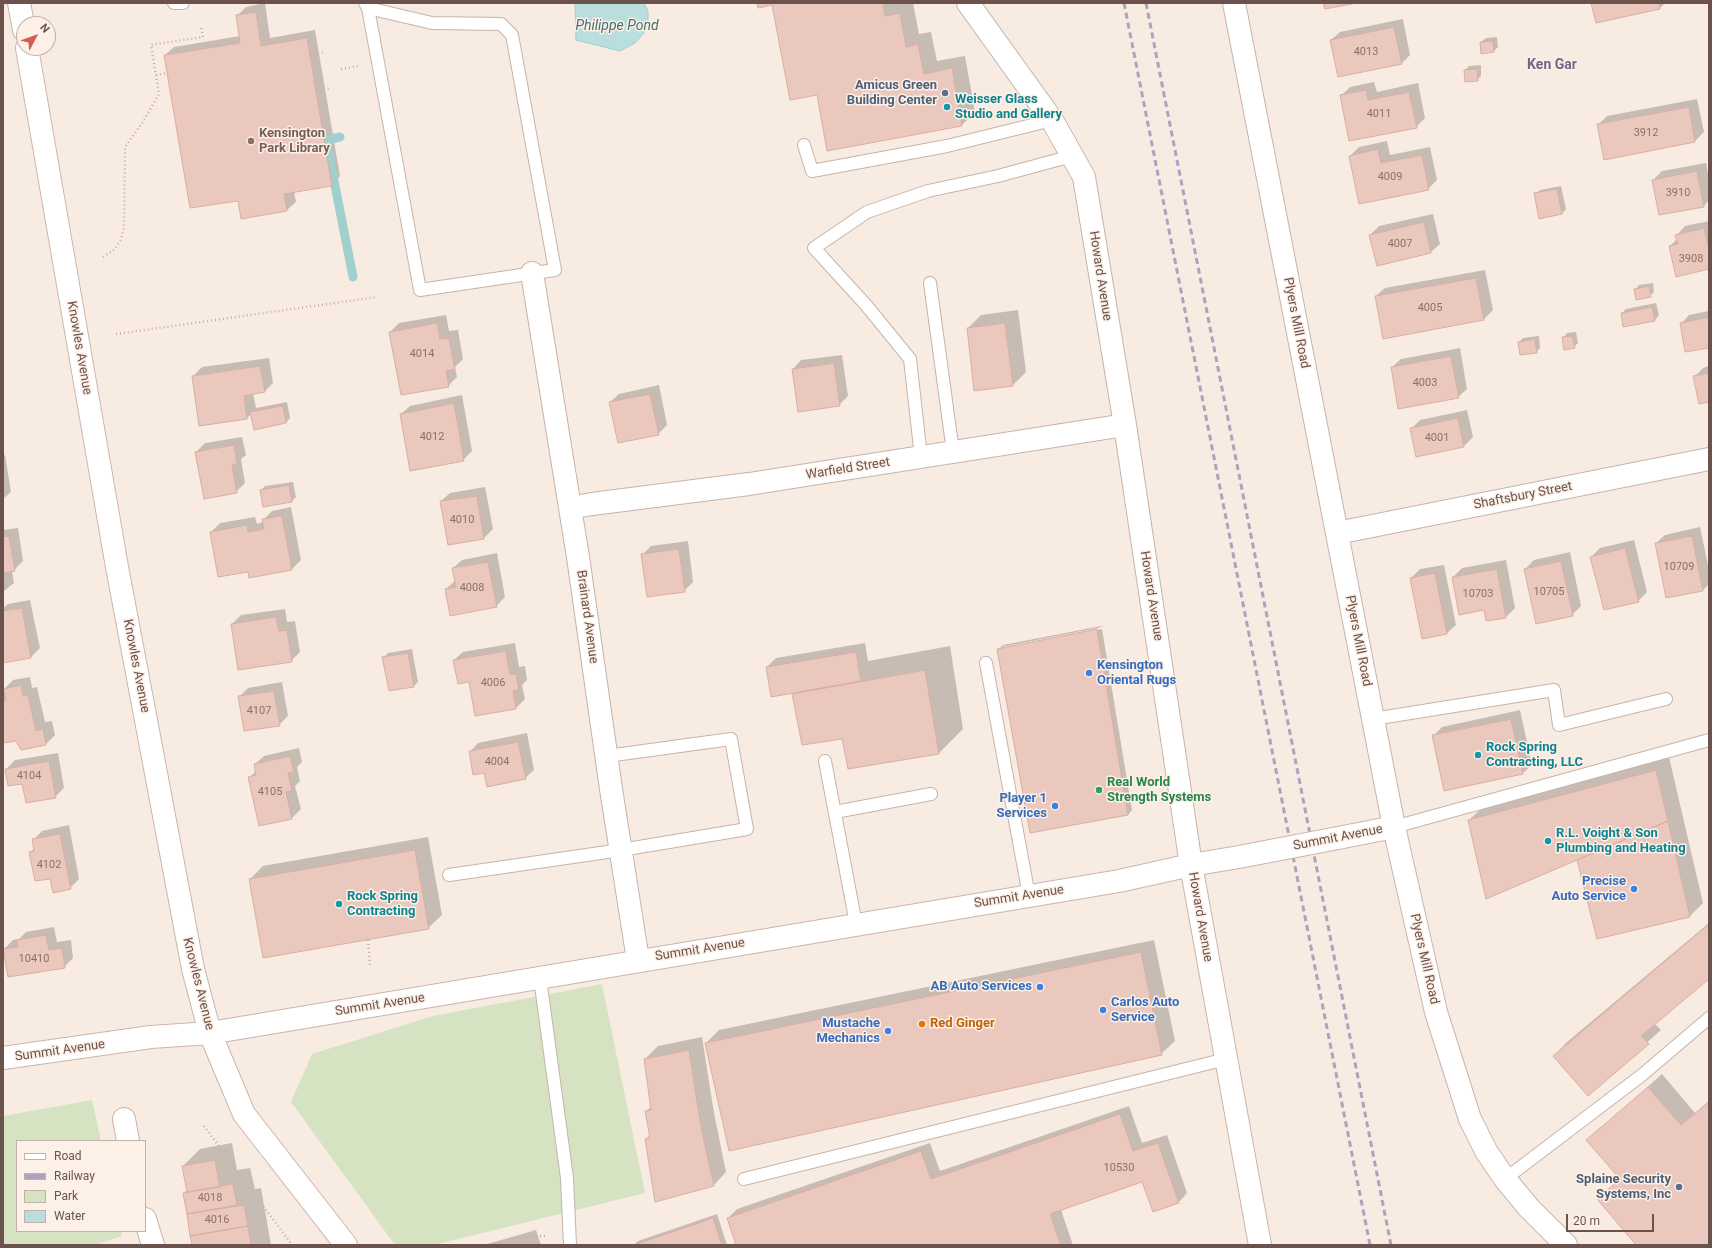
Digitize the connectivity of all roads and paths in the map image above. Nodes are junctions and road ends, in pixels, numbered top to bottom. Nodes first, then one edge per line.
1 (19, 3) edge
2 (174, 3) edge
3 (183, 3) edge
4 (968, 3) edge
5 (1234, 3) edge
6 (366, 5) edge
7 (21, 16) edge
8 (201, 26) dead end
9 (325, 52) dead end
10 (310, 55) dead end
11 (28, 56) edge
12 (360, 66) dead end
13 (341, 69) dead end
14 (166, 73) dead end
15 (156, 75) junction
16 (331, 88) dead end
17 (316, 92) dead end
18 (1052, 120) junction
19 (804, 145) dead end
20 (1072, 156) junction
21 (103, 257) dead end
22 (532, 274) junction
23 (930, 283) dead end
24 (377, 297) dead end
25 (116, 334) dead end
26 (1125, 425) junction
27 (953, 452) junction
28 (922, 457) junction
29 (1709, 459) edge
30 (570, 508) junction
31 (1337, 533) junction
32 (986, 663) dead end
33 (1666, 700) dead end
34 (1373, 719) junction
35 (1709, 740) edge
36 (607, 756) junction
37 (826, 761) dead end
38 (931, 794) dead end
39 (835, 812) junction
40 (1394, 826) junction
41 (620, 850) junction
42 (1191, 865) junction
43 (449, 875) dead end
44 (1029, 896) junction
45 (856, 924) junction
46 (368, 940) dead end
47 (638, 960) junction
48 (370, 965) dead end
49 (540, 978) junction
50 (1709, 1018) edge
51 (210, 1033) junction
52 (3, 1058) edge
53 (1226, 1060) junction
54 (124, 1119) dead end
55 (204, 1126) dead end
56 (128, 1140) edge
57 (744, 1179) dead end
58 (1505, 1179) junction
59 (146, 1223) edge
60 (538, 1236) dead end
61 (152, 1245) edge
62 (292, 1245) edge
63 (346, 1245) edge
64 (489, 1245) edge
65 (570, 1245) edge
66 (1260, 1245) edge
67 (1566, 1245) edge

1 - 7 street
2 - 3 lane
4 - 18 street, Howard Avenue
5 - 31 street, Plyers Mill Road
6 - 22 lane
6 - 22 lane
8 - 15 path
9 - 10 path
11 - 51 street, Knowles Avenue
12 - 13 path
14 - 15 path
15 - 21 path
16 - 17 path
18 - 19 lane
18 - 20 street, Howard Avenue
20 - 26 street, Howard Avenue
20 - 28 lane
22 - 30 street, Brainard Avenue
23 - 27 lane
24 - 25 path
26 - 27 street, Warfield Street
26 - 42 street, Howard Avenue
27 - 28 street, Warfield Street
28 - 30 street, Warfield Street
29 - 31 street, Shaftsbury Street
30 - 36 street, Brainard Avenue
31 - 34 street, Plyers Mill Road
32 - 44 lane
33 - 34 lane
34 - 40 street, Plyers Mill Road
35 - 40 lane
36 - 41 street, Brainard Avenue
36 - 41 lane
37 - 39 lane
38 - 39 lane
39 - 45 lane
40 - 42 street, Summit Avenue, bridge
40 - 58 street, Plyers Mill Road
41 - 43 lane
41 - 47 street, Brainard Avenue
42 - 44 street, Summit Avenue
42 - 53 street, Howard Avenue
44 - 45 street, Summit Avenue
45 - 47 street, Summit Avenue
46 - 48 path
47 - 49 street, Summit Avenue
49 - 51 street, Summit Avenue
49 - 65 lane
50 - 58 lane
51 - 52 street, Summit Avenue
51 - 63 street, Knowles Avenue
53 - 57 lane
53 - 66 street, Howard Avenue
54 - 56 street
55 - 62 path
58 - 67 street, Plyers Mill Road
59 - 61 street
60 - 64 path

